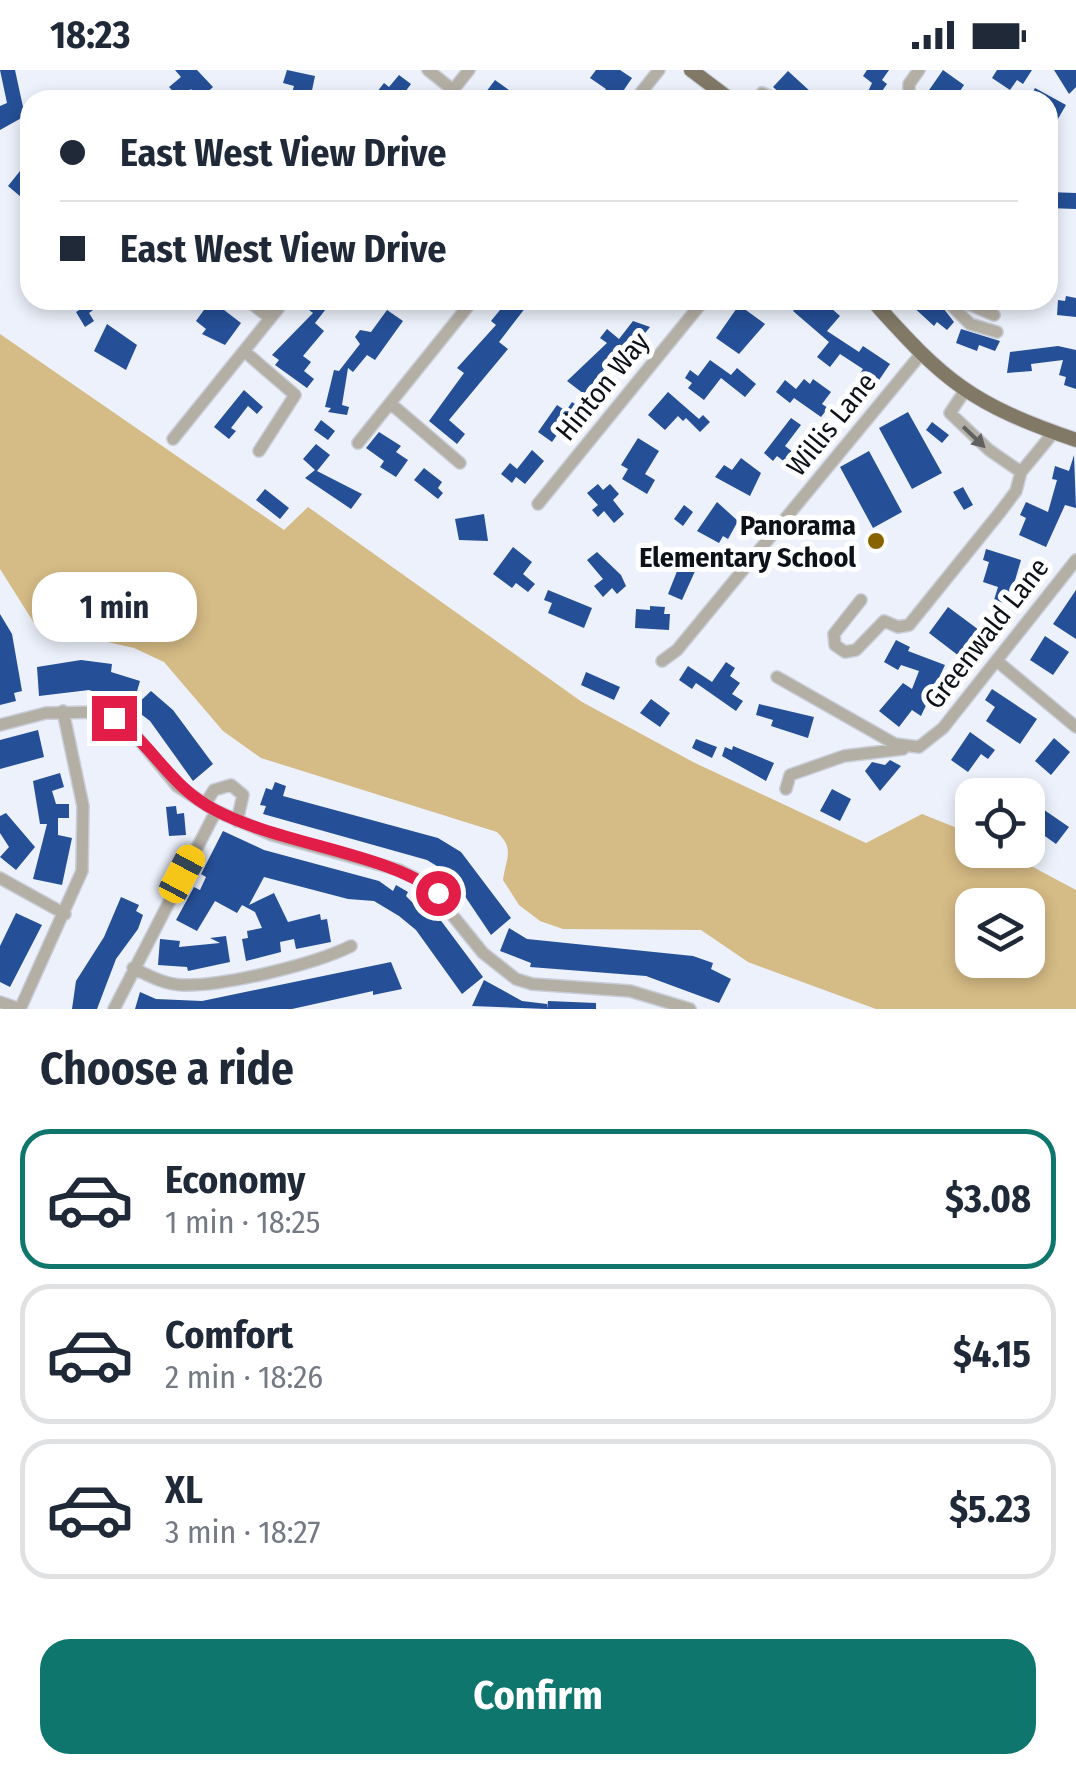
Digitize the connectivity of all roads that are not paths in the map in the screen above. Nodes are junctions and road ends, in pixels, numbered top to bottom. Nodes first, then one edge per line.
1 (428, 70) edge
2 (469, 70) edge
3 (659, 70) edge
4 (692, 70) edge
5 (445, 90) edge
6 (453, 90) edge
7 (643, 90) edge
8 (718, 90) edge
9 (260, 310) edge
10 (277, 310) edge
11 (465, 310) edge
12 (696, 310) edge
13 (881, 310) edge
14 (956, 310) edge
15 (982, 310) edge
16 (994, 315) dead end
17 (270, 318) junction
18 (997, 332) dead end
19 (244, 352) junction
20 (920, 354) junction
21 (964, 392) junction
22 (390, 404) junction
23 (1054, 432) junction
24 (173, 439) dead end
25 (1076, 440) edge
26 (358, 443) dead end
27 (259, 451) dead end
28 (460, 464) dead end
29 (1022, 472) junction
30 (538, 504) dead end
31 (1074, 568) edge
32 (861, 600) dead end
33 (662, 662) dead end
34 (997, 662) junction
35 (777, 677) dead end
36 (62, 710) junction
37 (0, 725) edge
38 (1076, 727) edge
39 (907, 748) junction
40 (786, 789) dead end
41 (210, 808) junction
42 (237, 820) junction
43 (0, 878) edge
44 (65, 914) junction
45 (351, 946) dead end
46 (133, 968) junction
47 (0, 1002) edge
48 (20, 1009) edge
49 (114, 1009) edge
50 (690, 1009) edge

1 - 5 street
2 - 6 street
3 - 7 street
4 - 8 main road
9 - 17 street
10 - 17 street
11 - 22 street
12 - 30 street, Hinton Way
13 - 20 main road
14 - 18 street
15 - 16 street
17 - 19 street
19 - 24 street
19 - 27 street
20 - 21 main road
20 - 33 street, Willis Lane
21 - 23 main road
21 -> 29 street
22 - 26 street
22 - 28 street
23 - 25 main road
23 - 29 street
29 - 32 street
31 - 34 street, Greenwald Lane
34 - 38 street
34 - 39 street, Greenwald Lane
35 - 39 street
36 - 37 street
36 - 41 street
36 - 44 street
39 - 40 street
41 - 42 street
41 - 42 street
41 - 46 street
42 - 50 street
43 - 44 street
44 - 48 street
45 - 46 street
46 - 49 street
47 - 48 street

